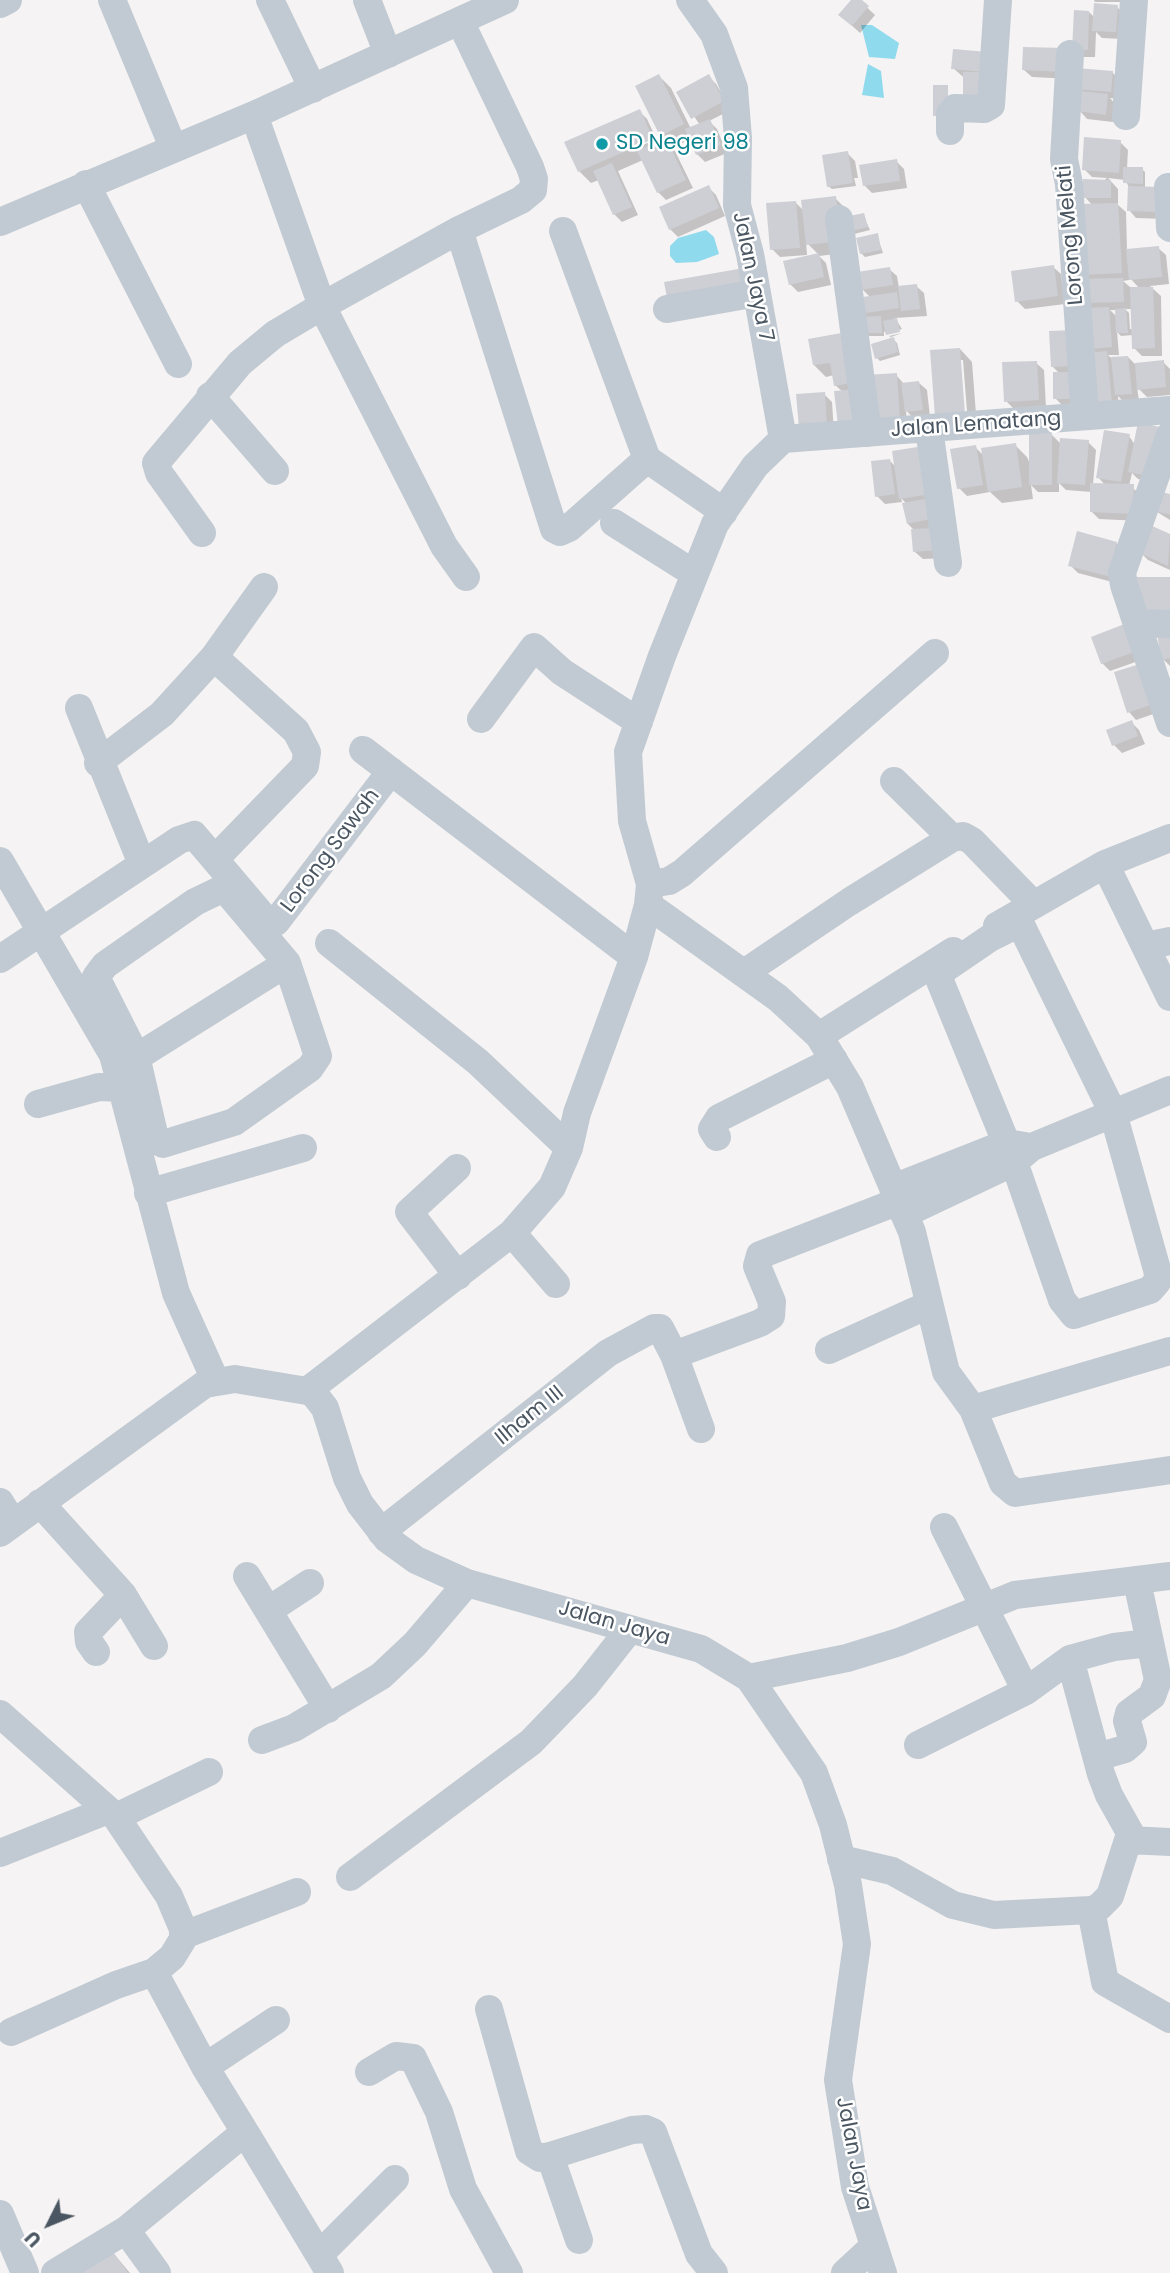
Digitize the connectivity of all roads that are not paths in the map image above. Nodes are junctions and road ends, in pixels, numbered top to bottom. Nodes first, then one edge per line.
1 (8, 0) edge
2 (112, 0) edge
3 (270, 0) edge
4 (367, 0) edge
5 (690, 0) edge
6 (998, 0) edge
7 (1134, 0) edge
8 (495, 2) edge
9 (0, 4) edge
10 (460, 21) junction
11 (388, 54) junction
12 (1070, 54) dead end
13 (313, 89) junction
14 (254, 115) junction
15 (1126, 116) dead end
16 (950, 131) dead end
17 (173, 147) junction
18 (86, 184) junction
19 (1168, 187) edge
20 (839, 219) dead end
21 (0, 222) edge
22 (1170, 228) edge
23 (459, 230) junction
24 (563, 231) dead end
25 (757, 293) junction
26 (322, 306) junction
27 (667, 309) dead end
28 (178, 364) dead end
29 (211, 396) junction
30 (1170, 410) edge
31 (1085, 416) junction
32 (929, 429) junction
33 (868, 433) junction
34 (1170, 435) edge
35 (783, 439) junction
36 (647, 459) junction
37 (275, 471) dead end
38 (724, 512) junction
39 (614, 523) dead end
40 (202, 533) dead end
41 (948, 563) dead end
42 (695, 574) junction
43 (466, 577) dead end
44 (264, 587) dead end
45 (1137, 623) junction
46 (1170, 624) edge
47 (934, 653) dead end
48 (214, 657) junction
49 (79, 708) dead end
50 (481, 719) dead end
51 (639, 722) junction
52 (1170, 723) edge
53 (363, 750) dead end
54 (98, 763) junction
55 (391, 771) junction
56 (894, 781) dead end
57 (952, 838) junction
58 (1170, 838) edge
59 (216, 858) junction
60 (0, 861) edge
61 (142, 864) junction
62 (1105, 864) junction
63 (649, 894) junction
64 (1034, 905) junction
65 (41, 930) junction
66 (329, 943) dead end
67 (1157, 943) edge
68 (634, 957) junction
69 (0, 959) edge
70 (287, 963) junction
71 (744, 973) junction
72 (1170, 997) edge
73 (819, 1035) junction
74 (834, 1060) junction
75 (125, 1071) junction
76 (1170, 1090) edge
77 (38, 1104) dead end
78 (1113, 1113) junction
79 (717, 1137) dead end
80 (303, 1147) dead end
81 (569, 1148) junction
82 (1018, 1151) junction
83 (457, 1168) dead end
84 (148, 1194) junction
85 (899, 1201) junction
86 (512, 1234) junction
87 (458, 1276) junction
88 (556, 1284) dead end
89 (928, 1306) junction
90 (829, 1350) dead end
91 (1170, 1351) edge
92 (674, 1355) junction
93 (216, 1382) junction
94 (307, 1391) junction
95 (972, 1409) junction
96 (701, 1429) dead end
97 (1170, 1470) edge
98 (40, 1503) junction
99 (4, 1520) edge
100 (944, 1527) dead end
101 (381, 1532) junction
102 (247, 1576) dead end
103 (1170, 1576) edge
104 (1137, 1581) junction
105 (310, 1583) dead end
106 (467, 1584) junction
107 (123, 1595) junction
108 (985, 1607) junction
109 (269, 1610) junction
110 (630, 1629) junction
111 (1149, 1643) junction
112 (154, 1646) dead end
113 (96, 1651) dead end
114 (1069, 1659) junction
115 (749, 1678) junction
116 (1026, 1691) junction
117 (328, 1709) junction
118 (0, 1714) edge
119 (262, 1740) dead end
120 (918, 1745) dead end
121 (1097, 1757) junction
122 (209, 1772) dead end
123 (112, 1814) junction
124 (1133, 1838) junction
125 (1170, 1842) edge
126 (0, 1853) edge
127 (841, 1859) junction
128 (349, 1877) dead end
129 (297, 1892) dead end
130 (1091, 1910) junction
131 (184, 1935) junction
132 (155, 1972) junction
133 (489, 2009) dead end
134 (1170, 2019) edge
135 (276, 2020) dead end
136 (4, 2027) edge
137 (205, 2067) junction
138 (369, 2071) dead end
139 (245, 2132) junction
140 (550, 2156) junction
141 (395, 2179) dead end
142 (0, 2214) edge
143 (126, 2230) junction
144 (579, 2240) dead end
145 (874, 2246) junction
146 (325, 2264) edge
147 (24, 2273) edge
148 (55, 2273) edge
149 (157, 2273) edge
150 (509, 2273) edge
151 (714, 2273) edge
152 (845, 2273) edge
153 (883, 2273) edge

1 - 9 street
2 - 17 street
3 - 13 street
4 - 11 street
5 - 25 street, Jalan Jaya 7
6 - 16 street
7 - 15 street
8 - 10 street
10 - 11 street
10 - 23 street
11 - 13 street
12 - 31 street, Lorong Melati
13 - 14 street
14 - 17 street
14 - 26 street
17 - 18 street
18 - 21 street
18 - 28 street
19 - 22 street
20 - 33 street
23 - 26 street
23 - 36 street
24 - 36 street
25 - 27 street
25 - 35 street, Jalan Jaya 7
26 - 29 street
26 - 43 street
29 - 37 street
29 - 40 street
30 - 31 street, Jalan Lematang
31 - 32 street, Jalan Lematang
32 - 33 street, Jalan Lematang
32 - 41 street
33 - 35 street, Jalan Lematang
34 - 45 street
35 - 38 street
36 - 38 street
38 - 42 street
39 - 42 street
42 - 51 street
44 - 48 street
45 - 46 street
45 - 52 street
47 - 63 street
48 - 54 street
48 - 59 street
49 - 54 street
50 - 51 street
51 - 63 street
53 - 55 street
54 - 61 street
55 - 59 street, Lorong Sawah
55 - 68 street
56 - 57 street
57 - 64 street
57 - 71 street
58 - 62 street
59 - 61 street, Lorong Sawah
60 - 65 street
61 - 65 street, Lorong Sawah
62 - 64 street
62 - 67 street
63 - 68 street
63 - 71 street
64 - 73 street
65 - 69 street, Lorong Sawah
65 - 75 street
66 - 81 street
67 - 72 street
68 - 81 street
70 - 75 street
70 - 75 street
70 - 75 street
71 - 73 street
73 - 74 street
74 - 79 street
74 - 85 street
75 - 77 street
75 - 84 street
76 - 78 street
78 - 82 street
78 - 82 street
78 - 82 street
80 - 84 street
81 - 86 street
82 - 85 street
83 - 87 street
84 - 93 street
85 - 89 street
85 - 92 street
86 - 87 street
86 - 88 street
87 - 94 street
89 - 90 street
89 - 95 street
91 - 95 street
92 - 96 street, Ilham III
92 - 101 street, Ilham III
93 - 94 street
93 - 98 street
94 - 101 street, Jalan Jaya
95 - 97 street
98 - 99 street
98 - 107 street
100 - 108 street
101 - 106 street, Jalan Jaya
102 - 109 street
103 - 104 street
104 - 108 street
104 - 111 street
105 - 109 street
106 - 110 street, Jalan Jaya
106 - 117 street
107 - 112 street
107 - 113 street
108 - 115 street
108 - 116 street
109 - 117 street
110 - 115 street, Jalan Jaya
110 - 128 street
111 - 114 street
111 - 121 street
114 - 116 street
114 - 121 street
115 - 127 street, Jalan Jaya
116 - 120 street
117 - 119 street
118 - 123 street
121 - 124 street
122 - 123 street
123 - 126 street
123 - 131 street
124 - 125 street
124 - 130 street
127 - 130 street
127 - 145 street, Jalan Jaya
129 - 131 street
130 - 134 street
131 - 132 street
132 - 136 street
132 - 137 street
133 - 140 street
135 - 137 street
137 - 139 street
138 - 150 street
139 - 143 street
139 - 146 street
140 - 144 street
140 - 151 street
141 - 146 street
142 - 147 street
143 - 148 street
143 - 149 street
145 - 152 street
145 - 153 street, Jalan Jaya

